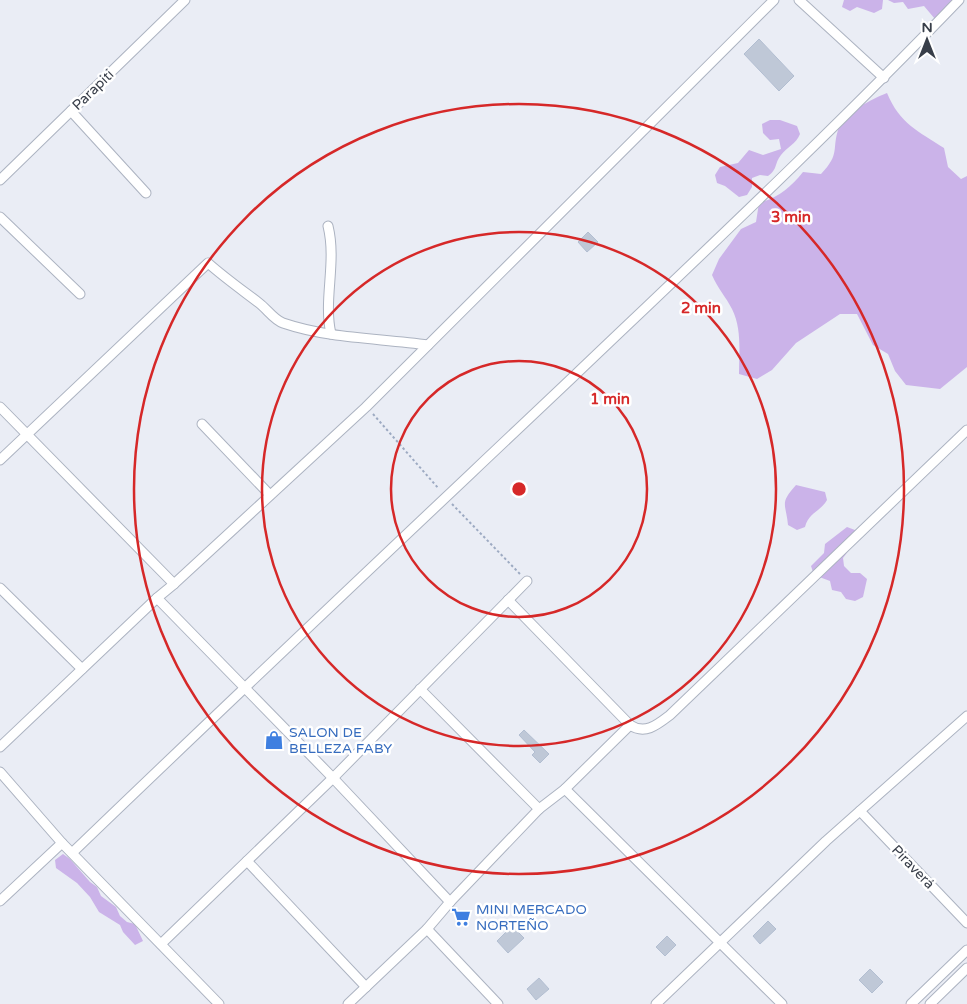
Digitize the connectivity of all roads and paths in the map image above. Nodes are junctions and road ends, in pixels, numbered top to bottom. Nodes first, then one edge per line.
1 (185, 0) edge
2 (774, 0) edge
3 (799, 0) edge
4 (959, 0) edge
5 (884, 78) junction
6 (71, 111) junction
7 (0, 180) edge
8 (146, 193) dead end
9 (0, 218) edge
10 (328, 226) dead end
11 (80, 294) dead end
12 (331, 334) junction
13 (428, 346) junction
14 (0, 407) edge
15 (202, 424) dead end
16 (967, 430) edge
17 (27, 434) junction
18 (0, 460) edge
19 (270, 495) junction
20 (527, 581) dead end
21 (174, 584) junction
22 (0, 588) edge
23 (156, 598) junction
24 (508, 600) junction
25 (82, 669) junction
26 (245, 686) junction
27 (420, 689) junction
28 (967, 716) edge
29 (630, 725) junction
30 (0, 747) edge
31 (1, 776) edge
32 (334, 778) junction
33 (565, 788) junction
34 (539, 809) junction
35 (860, 811) junction
36 (62, 843) junction
37 (72, 853) junction
38 (247, 861) junction
39 (0, 901) edge
40 (450, 902) junction
41 (967, 923) edge
42 (427, 929) junction
43 (720, 941) junction
44 (161, 944) junction
45 (967, 950) edge
46 (967, 968) edge
47 (366, 987) junction
48 (219, 1004) edge
49 (348, 1004) edge
50 (498, 1004) edge
51 (656, 1004) edge
52 (782, 1004) edge
53 (911, 1004) edge
54 (930, 1004) edge

1 - 6 street, Parapiti
2 - 13 street
3 - 5 street
4 - 5 street
5 - 26 street
6 - 7 street, Parapiti
6 - 8 street
9 - 11 street
10 - 12 street
12 - 13 street
12 - 17 street
13 - 19 street
14 - 17 street
15 - 19 street
16 - 29 street
17 - 18 street
17 - 21 street
19 - 21 street
20 - 24 street
21 - 23 street
22 - 25 street
23 - 25 street
23 - 26 street
24 - 27 street
24 - 29 street
25 - 30 street
26 - 32 street
26 - 37 street
27 - 32 street
27 - 34 street
28 - 35 street
29 - 33 street
31 - 36 street
32 - 38 street
32 - 40 street
33 - 34 street
33 - 43 street
34 - 40 street
35 - 41 street, Piraverá
35 - 43 street
36 - 37 street
36 - 39 street
37 - 44 street
38 - 44 street
38 - 47 street
40 - 42 street
42 - 47 street
42 - 50 street
43 - 51 street
43 - 52 street
44 - 48 street
45 - 53 street
46 - 54 street
47 - 49 street

